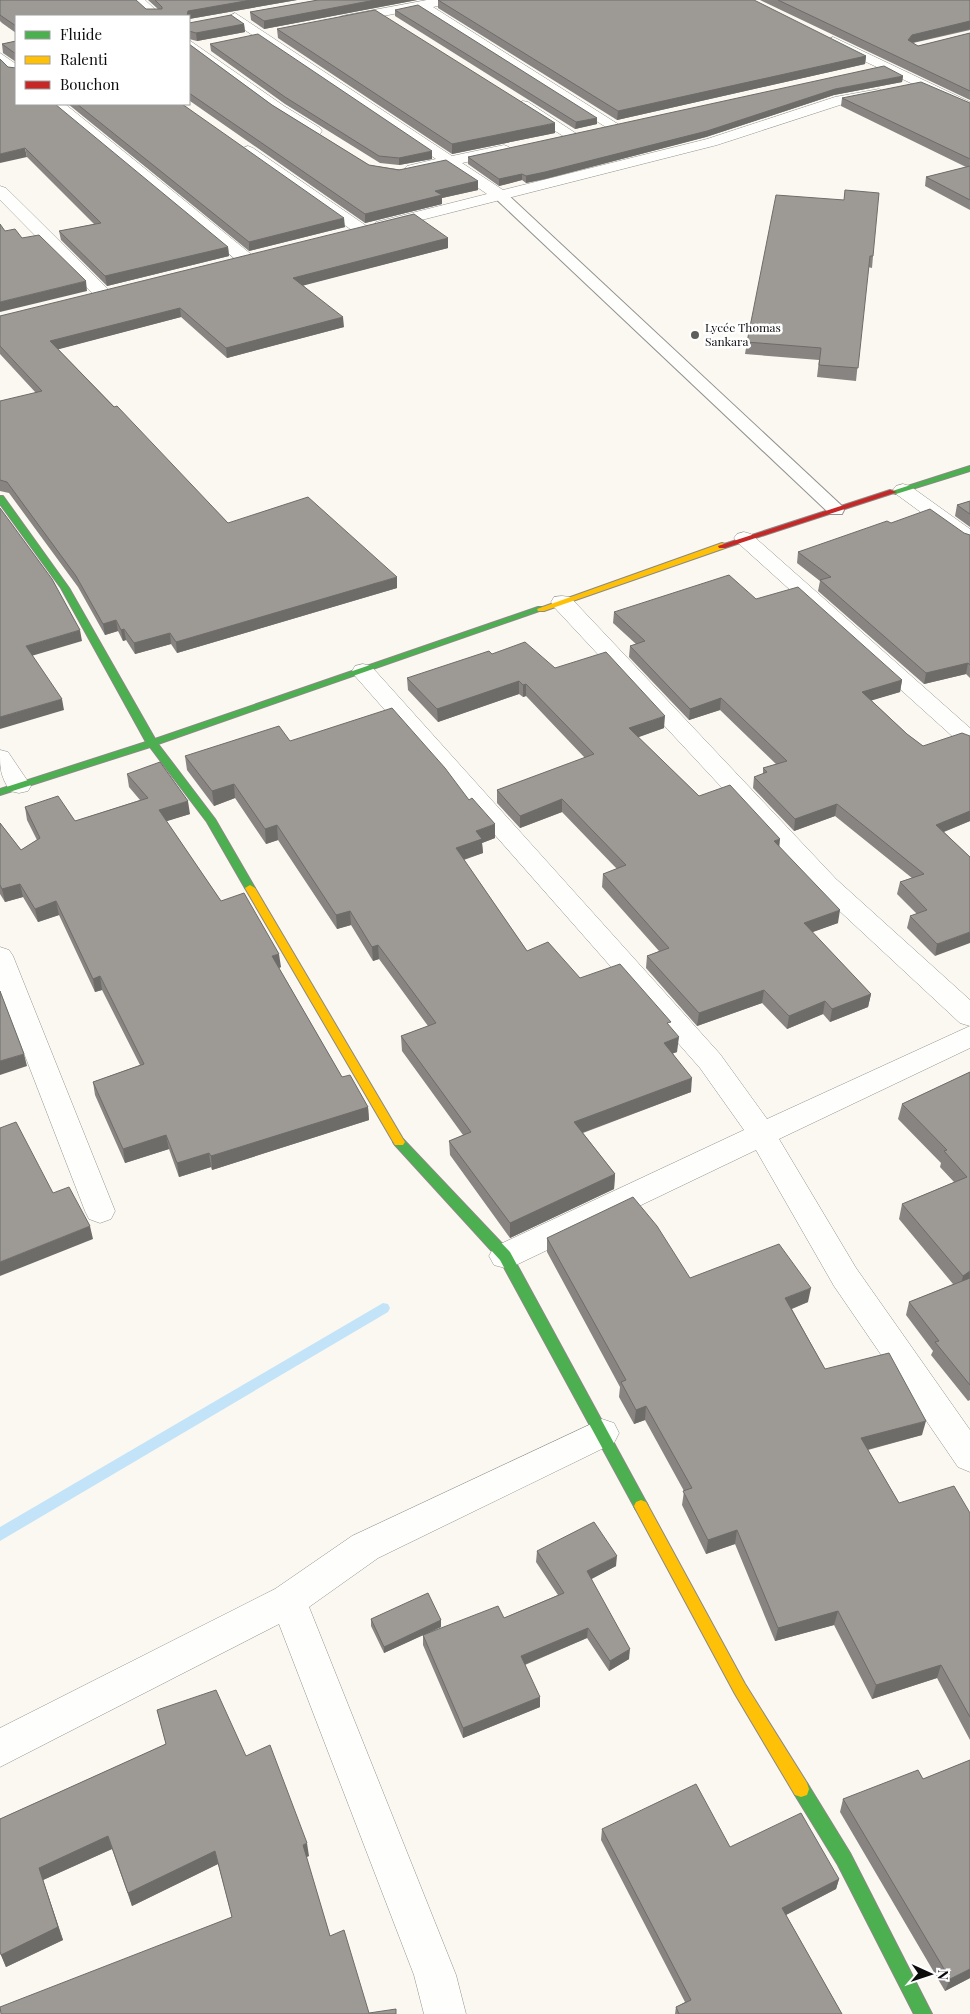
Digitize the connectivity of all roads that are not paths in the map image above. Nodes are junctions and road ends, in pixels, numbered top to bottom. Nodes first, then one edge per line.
1 (137, 0) edge
2 (448, 0) edge
3 (421, 5) junction
4 (378, 13) junction
5 (252, 14) edge
6 (155, 15) edge
7 (331, 22) edge
8 (394, 23) edge
9 (283, 32) edge
10 (264, 35) junction
11 (824, 37) edge
12 (247, 38) edge
13 (211, 45) edge
14 (191, 46) edge
15 (0, 58) edge
16 (884, 66) junction
17 (15, 70) edge
18 (865, 70) edge
19 (922, 84) junction
20 (515, 100) edge
21 (57, 105) edge
22 (970, 108) edge
23 (573, 136) junction
24 (327, 139) edge
25 (554, 140) edge
26 (236, 142) edge
27 (516, 148) edge
28 (449, 162) junction
29 (399, 172) edge
30 (0, 191) edge
31 (501, 196) junction
32 (362, 230) junction
33 (344, 234) edge
34 (263, 254) edge
35 (246, 259) junction
36 (227, 264) edge
37 (123, 290) edge
38 (104, 294) junction
39 (86, 299) edge
40 (970, 468) edge
41 (902, 490) junction
42 (0, 498) edge
43 (836, 510) junction
44 (744, 538) junction
45 (970, 539) edge
46 (562, 602) junction
47 (363, 671) junction
48 (970, 740) edge
49 (152, 743) junction
50 (0, 758) edge
51 (10, 789) edge
52 (0, 956) edge
53 (970, 1016) edge
54 (970, 1036) edge
55 (761, 1133) junction
56 (100, 1211) dead end
57 (505, 1256) junction
58 (602, 1433) junction
59 (970, 1457) edge
60 (288, 1601) junction
61 (0, 1748) edge
62 (445, 2014) edge
63 (923, 2014) edge

1 - 6 street
2 - 3 street
3 - 4 street
3 - 23 street
4 - 7 street
4 - 8 street
5 - 10 street
9 - 10 street
10 - 12 street
10 - 28 street
11 - 16 street
13 - 14 street
14 - 24 street
15 - 17 street
16 - 18 street
16 - 19 street
19 - 22 street
19 - 31 street
20 - 23 street
21 - 35 street
23 - 25 street
26 - 32 street
27 - 28 street
28 - 29 street
28 - 31 street
30 - 38 street
31 - 32 street
31 - 43 lane
32 - 33 street
34 - 35 street
35 - 36 street
37 - 38 street
38 - 39 street
40 - 41 main road
41 - 43 main road
41 - 45 street
42 - 49 main road
43 - 44 main road
44 - 46 main road
44 - 48 street
46 - 47 main road
46 - 53 street
47 - 49 main road
47 - 55 street
49 - 51 main road
49 - 57 main road
50 - 51 street
52 - 56 street
54 - 55 street
55 - 57 street
55 - 59 street
57 - 58 main road
58 - 60 street
58 - 63 main road
60 - 61 street
60 - 62 street

